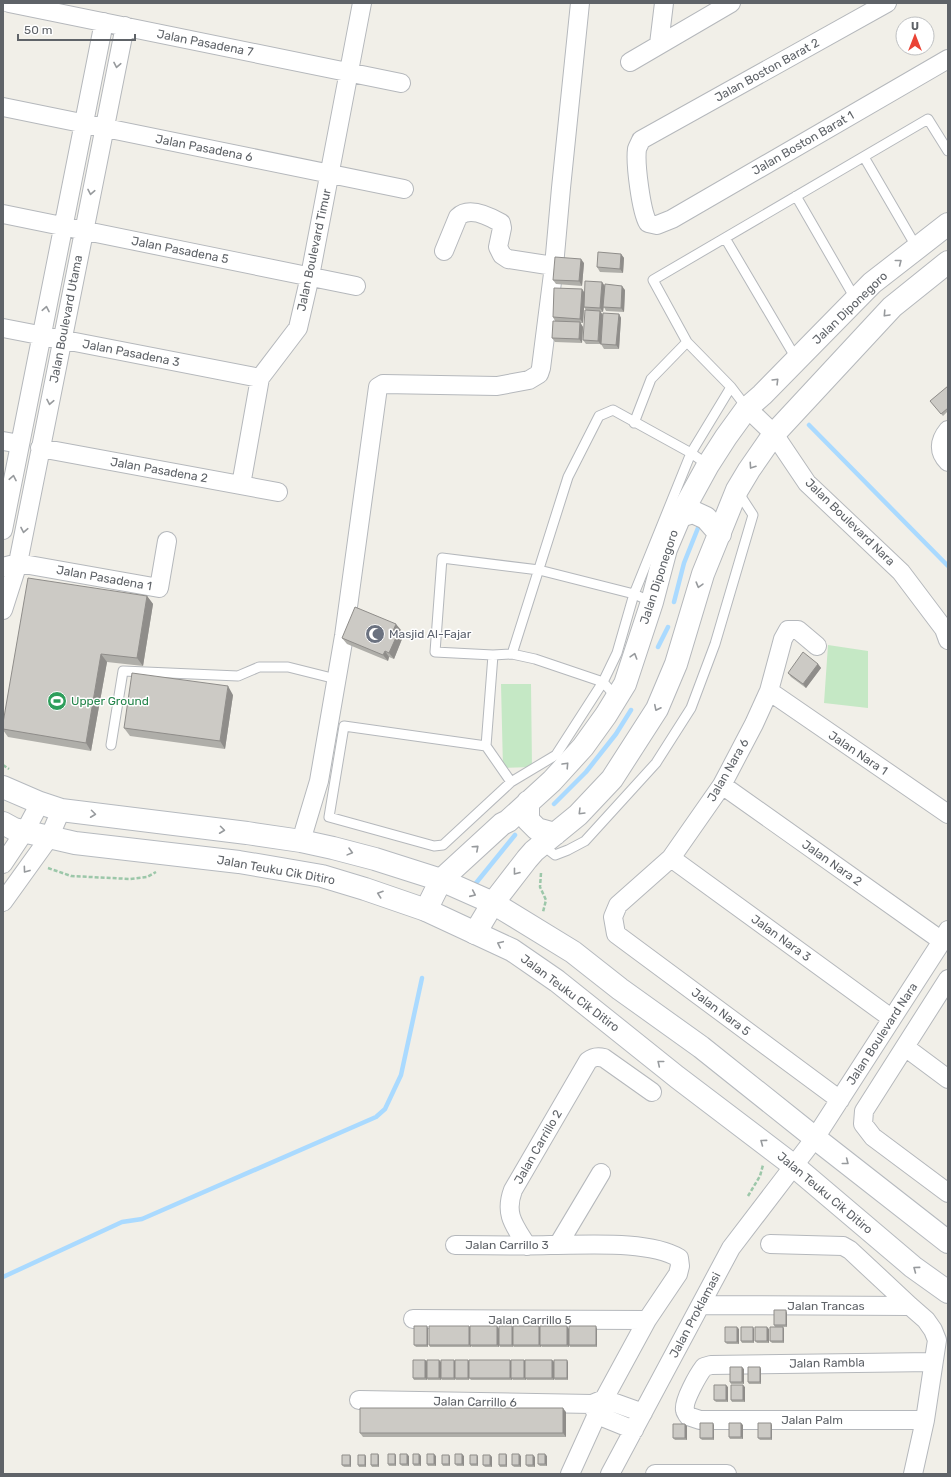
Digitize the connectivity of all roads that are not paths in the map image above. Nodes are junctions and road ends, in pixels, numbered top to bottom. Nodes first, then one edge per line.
1 (9, 3) edge
2 (362, 3) edge
3 (580, 3) edge
4 (664, 3) edge
5 (731, 3) edge
6 (887, 3) edge
7 (862, 9) edge
8 (104, 22) junction
9 (124, 26) junction
10 (659, 44) junction
11 (948, 59) edge
12 (630, 62) dead end
13 (349, 72) junction
14 (401, 83) dead end
15 (3, 107) edge
16 (83, 124) junction
17 (104, 128) junction
18 (948, 151) edge
19 (864, 157) junction
20 (330, 174) junction
21 (404, 189) dead end
22 (796, 196) junction
23 (3, 214) edge
24 (948, 224) edge
25 (657, 225) joint
26 (63, 226) junction
27 (84, 230) junction
28 (725, 238) junction
29 (917, 248) junction
30 (444, 251) dead end
31 (948, 262) edge
32 (554, 266) junction
33 (310, 276) junction
34 (356, 286) dead end
35 (856, 300) junction
36 (3, 328) edge
37 (41, 336) junction
38 (62, 340) junction
39 (687, 342) junction
40 (797, 360) junction
41 (260, 378) junction
42 (731, 387) junction
43 (747, 408) junction
44 (634, 423) junction
45 (774, 434) junction
46 (944, 435) edge
47 (11, 443) edge
48 (40, 448) junction
49 (699, 459) junction
50 (948, 462) edge
51 (241, 485) junction
52 (737, 490) junction
53 (278, 492) dead end
54 (680, 516) junction
55 (3, 530) edge
56 (720, 534) junction
57 (166, 541) dead end
58 (10, 565) edge
59 (539, 570) junction
60 (643, 598) junction
61 (3, 610) edge
62 (948, 640) edge
63 (817, 646) dead end
64 (512, 654) junction
65 (493, 655) junction
66 (336, 679) junction
67 (610, 690) junction
68 (768, 691) junction
69 (110, 745) dead end
70 (486, 746) junction
71 (511, 782) junction
72 (722, 785) junction
73 (3, 787) edge
74 (528, 802) junction
75 (40, 803) junction
76 (61, 810) junction
77 (948, 814) edge
78 (3, 823) edge
79 (25, 831) junction
80 (49, 838) junction
81 (301, 841) junction
82 (544, 843) junction
83 (671, 858) junction
84 (3, 864) edge
85 (441, 880) junction
86 (3, 902) edge
87 (493, 903) junction
88 (426, 910) junction
89 (613, 918) joint
90 (475, 933) junction
91 (945, 935) edge
92 (948, 979) edge
93 (891, 1018) junction
94 (905, 1047) junction
95 (948, 1079) edge
96 (652, 1092) dead end
97 (840, 1100) junction
98 (815, 1138) junction
99 (794, 1166) junction
100 (601, 1173) dead end
101 (948, 1193) edge
102 (948, 1242) edge
103 (770, 1244) dead end
104 (455, 1245) dead end
105 (558, 1245) junction
106 (526, 1246) junction
107 (948, 1292) edge
108 (701, 1305) junction
109 (910, 1306) junction
110 (413, 1319) dead end
111 (647, 1320) junction
112 (934, 1362) junction
113 (359, 1400) dead end
114 (598, 1406) junction
115 (643, 1413) junction
116 (700, 1420) joint
117 (925, 1420) junction
118 (634, 1430) junction
119 (570, 1474) edge
120 (610, 1474) edge
121 (660, 1474) edge
122 (727, 1474) edge
123 (914, 1474) edge

1 - 8 street, Jalan Pasadena 7
2 - 13 street, Jalan Boulevard Timur
3 - 32 street
4 - 10 street
5 - 10 street
6 - 7 street, Jalan Boston Barat 2
7 - 25 street, Jalan Boston Barat 2
8 - 9 street, Jalan Pasadena 7
8 - 16 street, Jalan Boulevard Utama
9 - 13 street, Jalan Pasadena 7
9 -> 17 street, Jalan Boulevard Utama
10 - 12 street
11 - 25 street, Jalan Boston Barat 1
13 - 14 street, Jalan Pasadena 7
13 - 20 street, Jalan Boulevard Timur
15 - 16 street, Jalan Pasadena 6
16 - 17 street, Jalan Pasadena 6
16 - 26 street, Jalan Boulevard Utama
17 - 20 street, Jalan Pasadena 6
17 -> 27 street, Jalan Boulevard Utama
18 - 19 lane
19 - 22 lane
19 - 29 lane
20 - 21 street, Jalan Pasadena 6
20 - 33 street, Jalan Boulevard Timur
22 - 28 lane
22 - 35 lane
23 - 26 street, Jalan Pasadena 5
24 - 29 main road, Jalan Diponegoro
26 - 27 street, Jalan Pasadena 5
37 -> 26 street, Jalan Boulevard Utama
27 - 33 street, Jalan Pasadena 5
27 - 38 street, Jalan Boulevard Utama
28 - 39 lane
28 - 40 lane
35 -> 29 main road, Jalan Diponegoro
30 - 32 street
31 -> 45 main road
32 - 66 street
33 - 34 street, Jalan Pasadena 5
33 - 41 street, Jalan Boulevard Timur
35 - 40 main road, Jalan Diponegoro
36 - 37 street, Jalan Pasadena 3
37 - 38 street, Jalan Pasadena 3
37 - 47 street, Jalan Boulevard Utama
38 - 41 street, Jalan Pasadena 3
38 -> 48 street, Jalan Boulevard Utama
39 - 42 lane
39 - 44 lane
43 -> 40 main road, Jalan Diponegoro
41 - 51 street, Jalan Boulevard Timur
42 - 43 lane
42 - 49 lane
43 - 45 street, Jalan Boulevard Nara
43 - 49 main road, Jalan Diponegoro
44 - 49 lane
44 - 59 lane
45 -> 52 main road
45 - 62 street, Jalan Boulevard Nara
46 - 50 street
55 -> 47 street, Jalan Boulevard Utama
48 - 51 street, Jalan Pasadena 2
48 -> 58 street, Jalan Boulevard Utama
49 - 54 main road, Jalan Diponegoro
49 - 60 lane
51 - 53 street, Jalan Pasadena 2
52 - 56 main road
52 - 82 lane
54 - 56 main road
54 - 60 main road, Jalan Diponegoro
56 -> 82 main road
57 - 58 street, Jalan Pasadena 1
58 - 61 street, Jalan Boulevard Utama
59 - 60 lane
59 - 64 lane
59 - 65 lane
60 - 67 main road, Jalan Diponegoro
63 - 68 street, Jalan Nara 6
64 - 65 lane
64 - 67 lane
65 - 70 lane
66 - 69 lane
66 - 81 street
67 - 71 lane
74 -> 67 main road, Jalan Diponegoro
68 - 72 street, Jalan Nara 6
68 - 77 street, Jalan Nara 1
70 - 71 lane
70 - 71 lane
72 - 83 street, Jalan Nara 6
72 - 91 street, Jalan Nara 2
73 - 75 main road
74 - 82 main road
85 -> 74 main road, Jalan Diponegoro
75 - 76 main road
75 - 79 street
76 - 80 street
76 -> 81 main road
78 - 79 main road, Jalan Teuku Cik Ditiro
79 - 80 main road, Jalan Teuku Cik Ditiro
79 - 84 street
80 -> 86 street
88 -> 80 main road, Jalan Teuku Cik Ditiro
81 -> 85 main road
82 -> 87 main road
83 - 89 street, Jalan Nara 6
83 - 93 street, Jalan Nara 3
85 -> 87 main road
85 - 88 main road, Jalan Diponegoro
87 - 90 main road
87 - 98 main road
88 - 90 main road, Jalan Teuku Cik Ditiro
89 - 97 street, Jalan Nara 5
99 -> 90 main road, Jalan Teuku Cik Ditiro
91 - 93 street, Jalan Boulevard Nara
92 - 94 street
93 - 97 street, Jalan Boulevard Nara
94 - 95 street
94 - 101 street
96 - 106 street, Jalan Carrillo 2
97 - 98 street, Jalan Boulevard Nara
98 - 99 street, Jalan Proklamasi
98 -> 102 main road
107 -> 99 main road, Jalan Teuku Cik Ditiro
99 - 108 street, Jalan Proklamasi
100 - 105 street, Jalan Carrillo 3
103 - 109 street
104 - 106 street, Jalan Carrillo 3
105 - 106 street, Jalan Carrillo 3
105 - 111 street, Jalan Carrillo 3
108 - 109 street, Jalan Trancas
108 - 115 street, Jalan Proklamasi
109 - 112 street
110 - 111 street, Jalan Carrillo 5
111 - 114 street
112 - 116 street, Jalan Rambla
112 - 117 street
113 - 114 street, Jalan Carrillo 6
114 - 115 street
114 - 118 street
114 - 119 street
115 - 118 street, Jalan Proklamasi
116 - 117 street, Jalan Palm
117 - 123 street
118 - 120 street, Jalan Proklamasi
121 - 122 street

